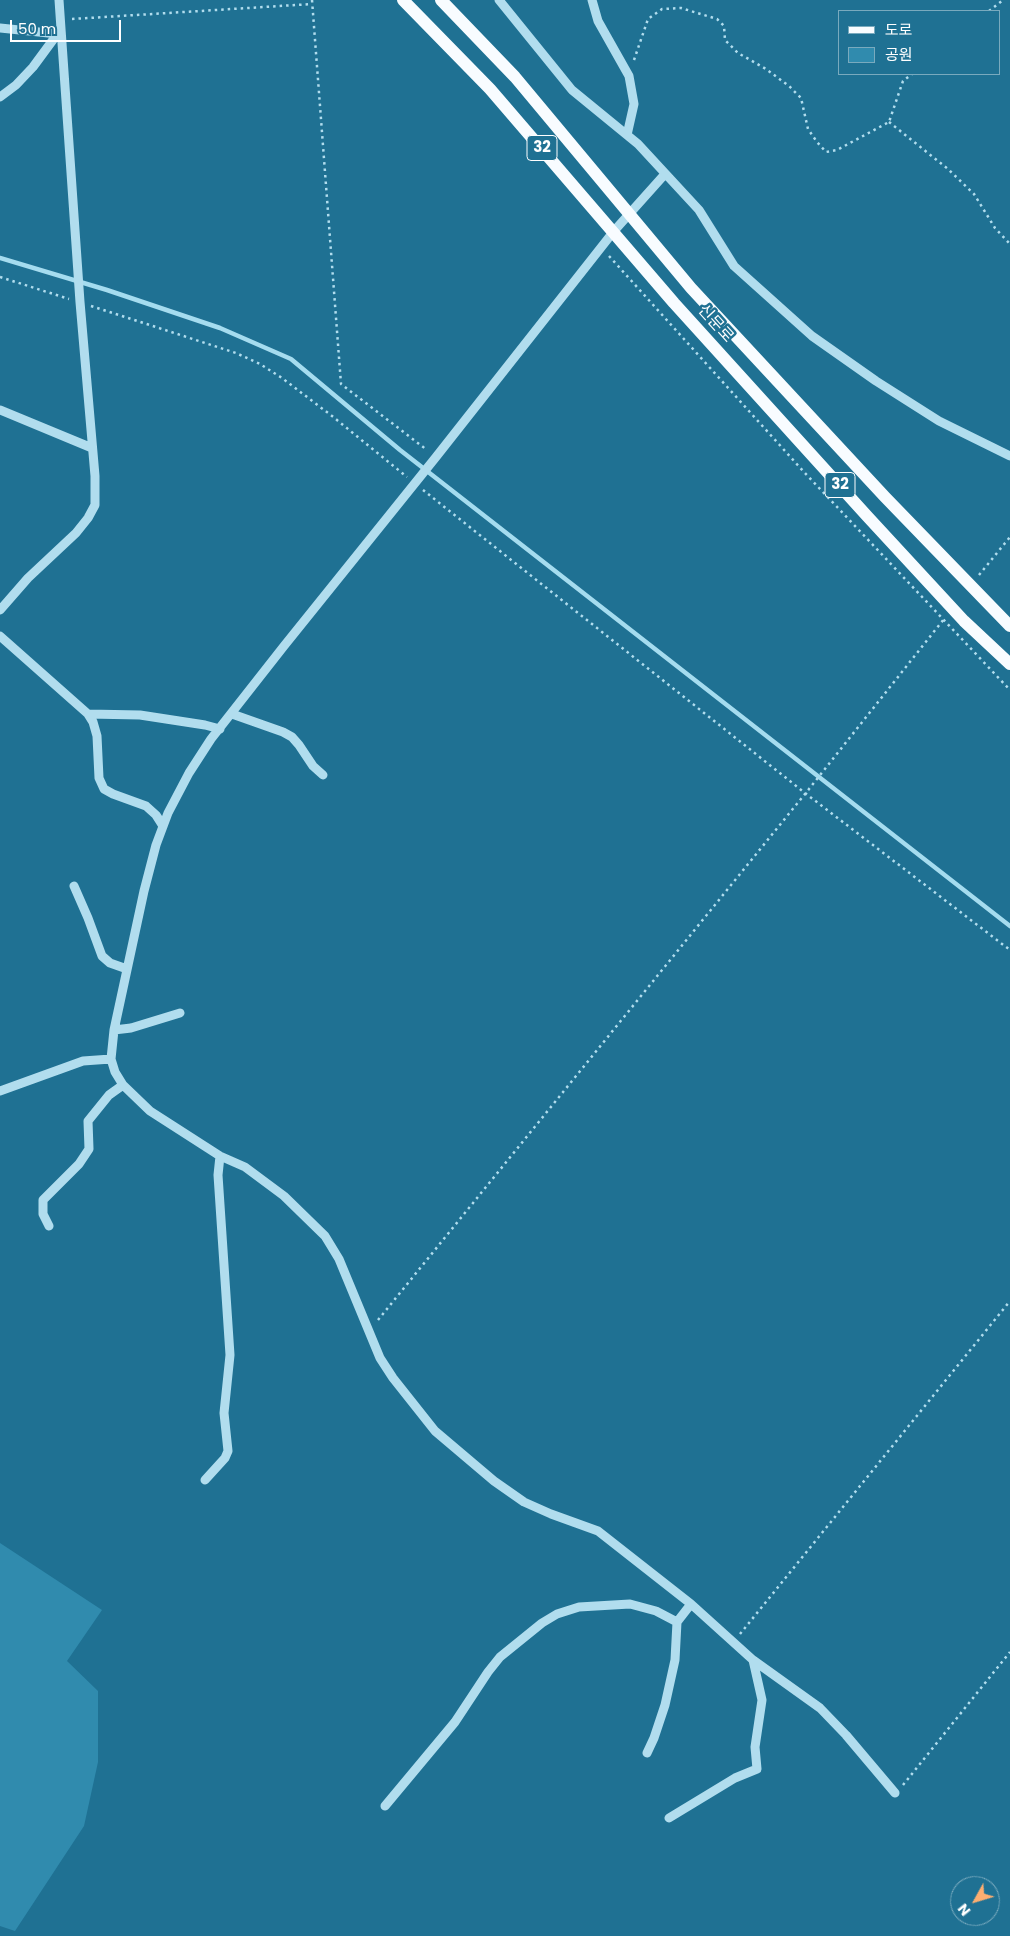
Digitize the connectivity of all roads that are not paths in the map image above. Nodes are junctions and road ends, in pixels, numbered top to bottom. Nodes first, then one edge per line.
1 (59, 0) edge
2 (403, 0) edge
3 (441, 0) edge
4 (499, 0) edge
5 (592, 0) edge
6 (60, 27) junction
7 (0, 28) edge
8 (0, 97) edge
9 (627, 135) junction
10 (665, 174) junction
11 (630, 214) junction
12 (614, 231) junction
13 (0, 410) edge
14 (92, 448) junction
15 (1010, 456) edge
16 (0, 610) edge
17 (1010, 626) edge
18 (0, 636) edge
19 (1010, 664) edge
20 (88, 714) junction
21 (232, 714) junction
22 (220, 729) junction
23 (323, 775) dead end
24 (163, 826) junction
25 (74, 886) dead end
26 (127, 969) junction
27 (180, 1013) dead end
28 (114, 1030) junction
29 (111, 1059) junction
30 (123, 1085) junction
31 (0, 1091) edge
32 (220, 1156) junction
33 (49, 1226) dead end
34 (205, 1480) dead end
35 (690, 1604) junction
36 (677, 1622) junction
37 (754, 1660) junction
38 (647, 1753) dead end
39 (895, 1793) road end
40 (385, 1806) dead end
41 (669, 1818) dead end

1 - 6 street
2 - 12 main road, 신문로 / 32
3 - 11 main road, 신문로 / 32
4 - 9 street
5 - 9 street
6 - 7 street
6 - 8 street
6 - 14 street
9 - 10 street
10 - 11 street
10 - 15 street
11 - 12 street
11 - 17 main road, 신문로 / 32
12 - 19 main road, 신문로 / 32
12 - 21 street
13 - 14 street
14 - 16 street
18 - 20 street
20 - 22 street
20 - 24 street
21 - 22 street
21 - 23 street
22 - 24 street
24 - 26 street
25 - 26 street
26 - 28 street
27 - 28 street
28 - 29 street
29 - 30 street
29 - 31 street
30 - 32 street
30 - 33 street
32 - 34 street
32 - 35 street
35 - 36 street
35 - 37 street
36 - 38 street
36 - 40 street
37 - 39 street
37 - 41 street

